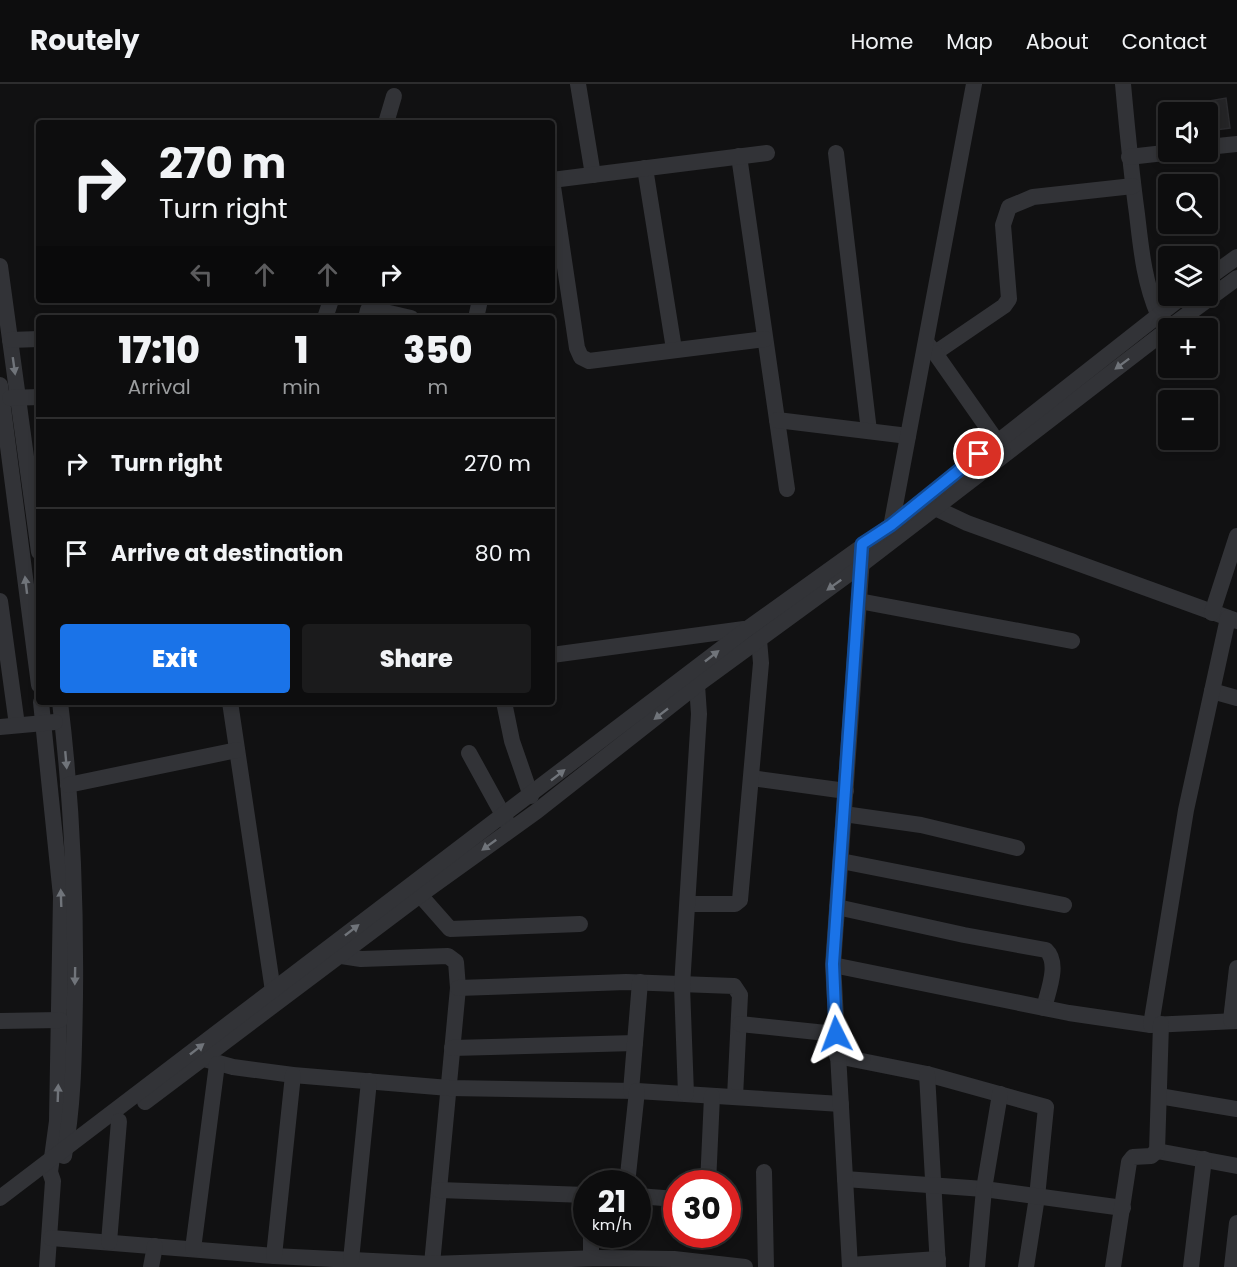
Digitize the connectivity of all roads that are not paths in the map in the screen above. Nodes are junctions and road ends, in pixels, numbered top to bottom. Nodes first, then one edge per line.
1 (578, 84) edge
2 (974, 84) edge
3 (1123, 84) edge
4 (394, 96) dead end
5 (387, 120) edge
6 (1237, 144) edge
7 (1218, 146) edge
8 (767, 153) dead end
9 (836, 153) dead end
10 (1158, 154) edge
11 (739, 156) junction
12 (1129, 157) junction
13 (645, 168) junction
14 (593, 175) junction
15 (555, 180) edge
16 (1133, 186) junction
17 (555, 200) edge
18 (1237, 257) edge
19 (0, 266) edge
20 (1218, 271) edge
21 (1237, 278) edge
22 (1169, 306) edge
23 (1158, 314) junction
24 (367, 315) edge
25 (398, 315) edge
26 (1184, 318) edge
27 (1158, 337) edge
28 (36, 339) edge
29 (765, 339) junction
30 (10, 340) junction
31 (931, 347) junction
32 (674, 349) junction
33 (5, 395) edge
34 (36, 397) edge
35 (777, 420) junction
36 (868, 432) junction
37 (908, 436) junction
38 (996, 440) junction
39 (787, 489) dead end
40 (935, 508) junction
41 (36, 521) edge
42 (891, 525) junction
43 (1237, 536) edge
44 (888, 543) junction
45 (862, 544) junction
46 (861, 565) junction
47 (0, 601) edge
48 (859, 601) junction
49 (1226, 618) edge
50 (753, 635) junction
51 (1072, 641) dead end
52 (555, 655) edge
53 (36, 659) edge
54 (697, 685) junction
55 (1212, 691) junction
56 (1237, 698) edge
57 (41, 705) edge
58 (60, 705) edge
59 (230, 705) edge
60 (505, 705) edge
61 (62, 721) junction
62 (44, 723) junction
63 (8, 726) edge
64 (237, 750) junction
65 (469, 753) dead end
66 (751, 778) junction
67 (68, 785) junction
68 (846, 790) junction
69 (531, 796) junction
70 (844, 814) junction
71 (507, 823) junction
72 (1017, 848) dead end
73 (841, 861) junction
74 (420, 895) junction
75 (690, 904) junction
76 (1064, 905) dead end
77 (837, 906) junction
78 (580, 924) dead end
79 (323, 952) junction
80 (340, 957) junction
81 (833, 964) junction
82 (1237, 968) edge
83 (640, 982) junction
84 (682, 986) junction
85 (458, 988) junction
86 (273, 991) junction
87 (1044, 1008) junction
88 (60, 1020) junction
89 (0, 1021) edge
90 (1234, 1021) edge
91 (740, 1024) junction
92 (1156, 1024) junction
93 (836, 1034) junction
94 (635, 1043) junction
95 (452, 1048) junction
96 (837, 1056) junction
97 (211, 1062) junction
98 (927, 1074) junction
99 (293, 1075) junction
100 (369, 1081) junction
101 (448, 1088) junction
102 (634, 1091) junction
103 (686, 1094) junction
104 (1000, 1094) junction
105 (712, 1096) junction
106 (1159, 1096) junction
107 (735, 1097) junction
108 (840, 1104) junction
109 (1237, 1108) edge
110 (119, 1121) junction
111 (1157, 1151) junction
112 (1204, 1160) junction
113 (56, 1166) junction
114 (1237, 1166) edge
115 (628, 1170) edge
116 (709, 1170) edge
117 (764, 1172) dead end
118 (845, 1179) junction
119 (933, 1185) junction
120 (984, 1189) junction
121 (439, 1190) junction
122 (573, 1195) edge
123 (1038, 1197) junction
124 (0, 1198) edge
125 (1123, 1208) junction
126 (0, 1210) edge
127 (1237, 1223) edge
128 (51, 1238) junction
129 (109, 1242) junction
130 (155, 1246) junction
131 (591, 1248) edge
132 (193, 1249) junction
133 (274, 1256) junction
134 (591, 1258) junction
135 (351, 1260) junction
136 (608, 1263) edge
137 (674, 1263) edge
138 (938, 1263) edge
139 (432, 1264) junction
140 (544, 1264) edge
141 (479, 1265) edge
142 (850, 1266) edge
143 (47, 1267) edge
144 (152, 1267) edge
145 (745, 1267) edge
146 (765, 1267) edge
147 (976, 1267) edge
148 (1026, 1267) edge
149 (1113, 1267) edge
150 (1191, 1267) edge
151 (1232, 1267) edge

1 - 14 street
2 - 31 street
3 - 12 street
4 - 5 street
6 - 7 street
8 - 11 street
9 - 36 street
10 - 12 street
11 - 13 street
11 - 29 street
12 - 16 street
13 - 14 street
13 - 32 street
14 - 15 street
16 - 23 street
16 - 31 street
17 - 32 street
18 - 20 street
19 - 30 street
21 - 26 street
22 - 23 street
23 - 38 street
24 - 25 street
27 -> 40 street
28 - 30 street
29 - 32 street
29 - 35 street
30 -> 33 street
31 - 37 street
31 - 38 street
33 - 34 street
33 - 41 street
53 -> 33 street
35 - 36 street
35 - 39 street
36 - 37 street
37 - 42 street
38 - 42 street
40 - 44 street
40 - 49 street
42 - 44 street
42 - 45 street
43 - 49 street
44 - 46 street
45 - 46 street
45 - 50 street
46 - 48 street
46 -> 50 street
47 - 63 street
48 - 51 street
48 - 68 street
49 - 55 street
50 - 52 street
50 - 54 street
50 - 66 street
69 -> 50 street
54 -> 71 street
54 - 75 street
55 - 56 street
55 - 92 street
57 - 62 street
58 - 61 street
59 - 64 street
60 - 69 street
61 - 62 street
61 -> 67 street
62 - 63 street
88 -> 62 street
64 - 67 street
64 - 86 street
65 - 71 street
66 - 68 street
66 - 75 street
67 -> 113 street
68 - 70 street
69 - 71 street
70 - 72 street
70 - 73 street
71 -> 74 street
79 -> 71 street
73 - 76 street
73 - 77 street
74 - 78 street
74 - 80 street
75 - 84 street
77 - 81 street
77 - 87 street
79 - 80 street
79 - 86 street
80 - 85 street
80 - 97 street
81 - 87 street
81 - 93 street
82 - 90 street
83 - 84 street
83 - 85 street
83 - 94 street
84 - 91 street
84 - 103 street
85 - 95 street
113 -> 86 street
87 - 92 street
88 - 89 street
113 -> 88 street
90 - 92 street
91 - 93 street
91 - 107 street
92 - 106 street
93 - 96 street
94 - 95 street
94 - 102 street
95 - 101 street
96 - 98 street
96 - 108 street
97 - 99 street
97 - 110 street
97 - 132 street
98 - 104 street
98 - 119 street
99 - 100 street
99 - 133 street
100 - 101 street
100 - 135 street
101 - 102 street
101 - 121 street
102 - 103 street
102 - 115 street
103 - 105 street
104 - 120 street
104 - 123 street
105 - 107 street
105 - 116 street
106 - 109 street
106 - 111 street
107 - 108 street
108 - 118 street
110 - 113 street
110 - 129 street
111 - 112 street
111 - 125 street
112 - 114 street
112 - 150 street
113 - 124 street
113 - 126 street
113 - 128 street
117 - 146 street
118 - 119 street
118 - 142 street
119 - 120 street
119 - 138 street
120 - 123 street
120 - 147 street
121 - 122 street
121 - 139 street
123 - 125 street
123 - 148 street
125 - 149 street
127 - 151 street
128 - 129 street
128 - 143 street
129 - 130 street
130 - 132 street
130 - 144 street
131 - 134 street
132 - 133 street
133 - 135 street
134 - 136 street
134 - 140 street
135 - 139 street
136 - 137 street
137 - 145 street
138 - 142 street
139 - 141 street
140 - 141 street

